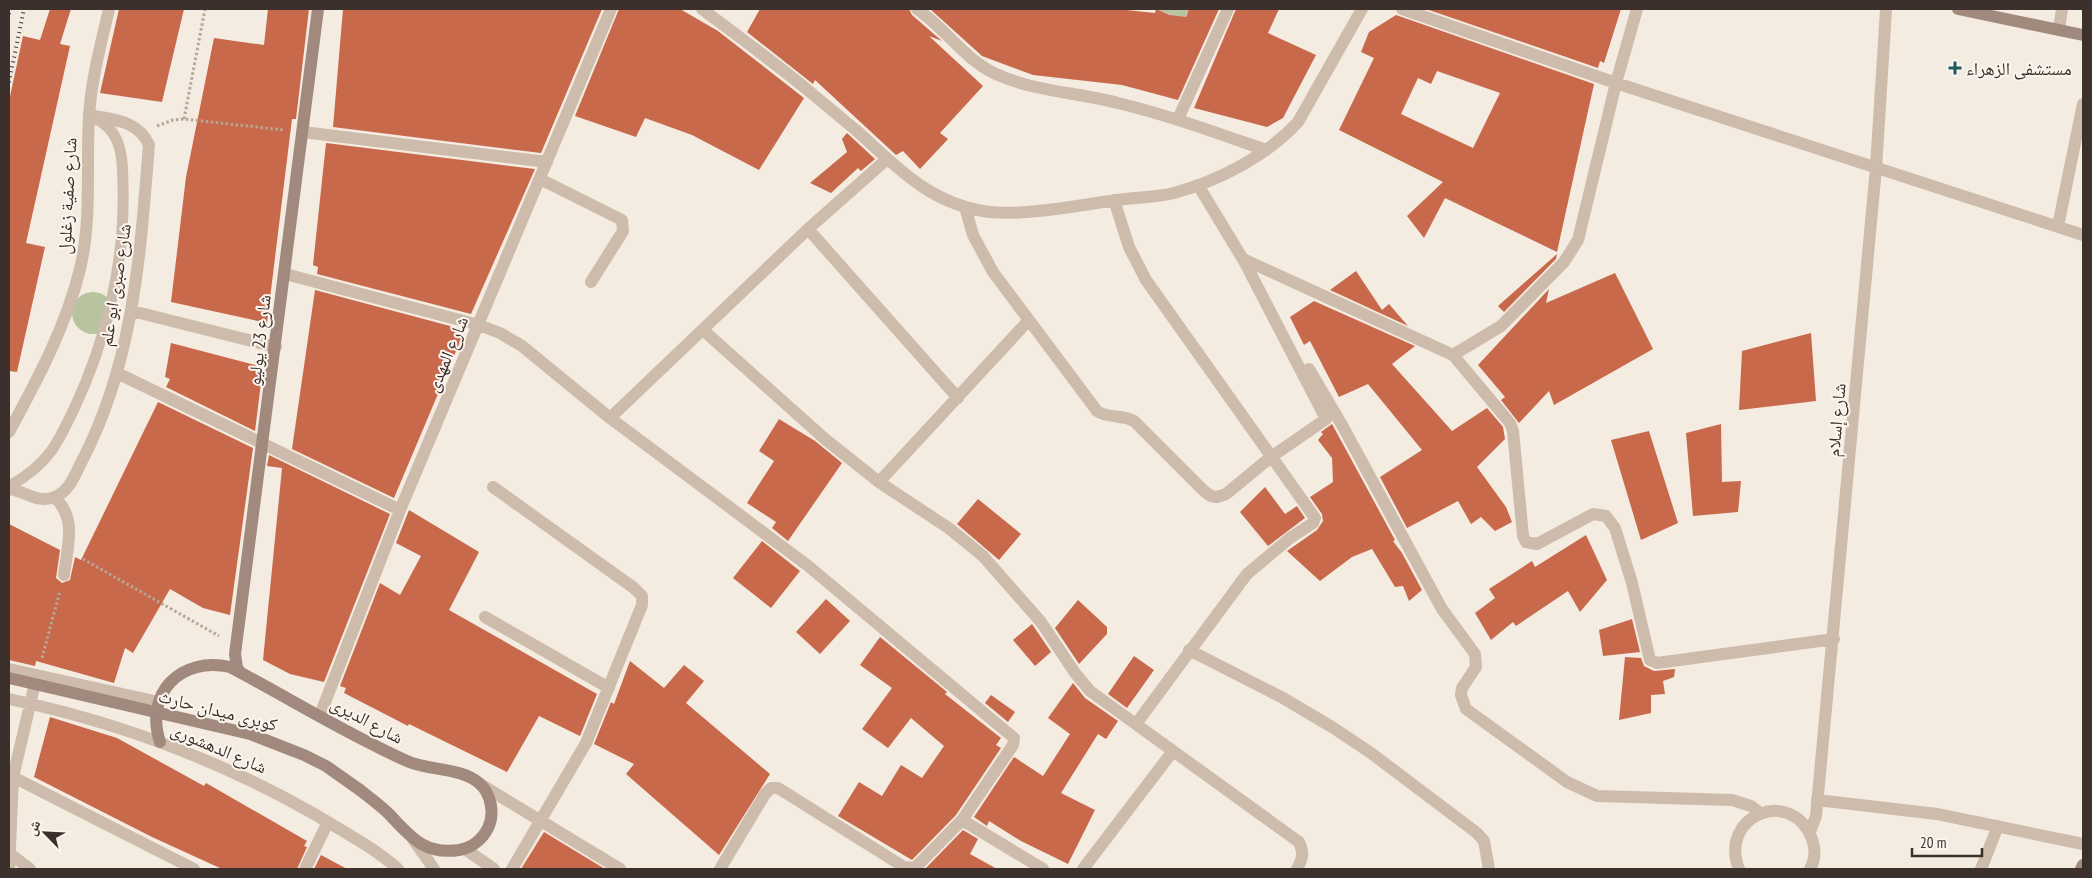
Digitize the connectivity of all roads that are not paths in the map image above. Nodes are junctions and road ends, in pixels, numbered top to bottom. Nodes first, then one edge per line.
1 (109, 9) edge
2 (318, 9) edge
3 (611, 9) edge
4 (702, 9) edge
5 (917, 9) edge
6 (1228, 9) edge
7 (1362, 9) edge
8 (1402, 9) edge
9 (1638, 9) edge
10 (1886, 9) edge
11 (1958, 9) edge
12 (2062, 9) edge
13 (2059, 30) junction
14 (2083, 35) edge
15 (1616, 83) junction
16 (2083, 104) edge
17 (89, 115) junction
18 (1178, 119) junction
19 (2081, 130) edge
20 (303, 132) junction
21 (1266, 150) junction
22 (886, 160) junction
23 (547, 162) junction
24 (1876, 168) junction
25 (540, 179) junction
26 (1198, 185) junction
27 (1114, 200) junction
28 (965, 207) junction
29 (2058, 226) junction
30 (808, 229) junction
31 (2083, 235) edge
32 (1243, 259) junction
33 (285, 274) junction
34 (591, 282) dead end
35 (132, 311) junction
36 (1028, 321) junction
37 (479, 325) junction
38 (703, 330) junction
39 (276, 347) junction
40 (1453, 355) junction
41 (117, 373) junction
42 (958, 398) junction
43 (610, 418) junction
44 (9, 432) edge
45 (263, 446) junction
46 (1271, 457) junction
47 (879, 482) junction
48 (494, 487) dead end
49 (9, 488) edge
50 (54, 497) junction
51 (400, 510) junction
52 (64, 575) road end
53 (485, 617) dead end
54 (1834, 639) junction
55 (1189, 650) junction
56 (9, 669) edge
57 (241, 673) junction
58 (38, 676) junction
59 (9, 678) edge
60 (610, 688) junction
61 (9, 699) edge
62 (159, 702) junction
63 (31, 704) junction
64 (320, 715) junction
65 (1136, 724) junction
66 (160, 742) junction
67 (1173, 751) junction
68 (13, 777) junction
69 (480, 784) junction
70 (1817, 800) junction
71 (1760, 813) junction
72 (962, 820) junction
73 (328, 822) junction
74 (541, 822) junction
75 (1998, 826) junction
76 (1810, 832) junction
77 (413, 839) junction
78 (2083, 844) edge
79 (464, 849) junction
80 (9, 854) edge
81 (2083, 865) edge
82 (9, 869) edge
83 (30, 869) edge
84 (194, 869) edge
85 (304, 869) edge
86 (398, 869) edge
87 (434, 869) edge
88 (494, 869) edge
89 (512, 869) edge
90 (620, 869) edge
91 (720, 869) edge
92 (1043, 869) edge
93 (1083, 869) edge
94 (1297, 869) edge
95 (1488, 869) edge
96 (1739, 869) edge
97 (1810, 869) edge
98 (1982, 869) edge
99 (2081, 869) edge

1 - 17 street, شارع صفية زغلول
2 - 20 main road, شارع 23 يوليو
3 - 23 street, شارع المهدى
4 - 22 street
5 - 18 street
6 - 18 street
7 - 21 street
8 - 15 street
9 - 15 street
10 - 24 street, شارع إسلام
11 - 13 main road
12 - 13 street
13 - 14 main road
15 - 24 street
15 - 40 street
16 - 19 street
17 - 35 street, شارع صبرى ابو علم
17 - 44 street, شارع صفية زغلول
17 - 49 lane
18 - 21 street
19 - 29 street
20 - 23 street
20 - 33 main road, شارع 23 يوليو
21 - 26 street
22 - 28 street
22 - 30 street
23 - 25 street, شارع المهدى
24 - 29 street
24 - 54 street, شارع إسلام
25 - 34 street
25 - 37 street, شارع المهدى
26 - 27 street
26 - 32 street
27 - 28 street
27 - 46 street
28 - 36 street
29 - 31 street
30 - 38 street
30 - 42 street
32 - 40 street
32 - 46 street
32 - 71 street
33 - 37 street
33 - 39 main road, شارع 23 يوليو
35 - 39 street
35 - 41 street, شارع صبرى ابو علم
36 - 42 street
36 - 46 street
37 - 43 street
37 - 51 street, شارع المهدى
38 - 43 street
38 - 47 street
39 - 45 main road, شارع 23 يوليو
40 - 54 street
41 - 45 street
41 - 50 street, شارع صبرى ابو علم
42 - 47 street
43 - 72 street
45 - 51 street
45 - 57 main road, شارع 23 يوليو
46 - 55 street
47 - 65 street
48 - 60 street
49 - 50 street
50 - 52 street
51 - 64 street, شارع المهدى
53 - 60 street
54 - 70 street, شارع إسلام
55 - 65 street
55 - 95 street
56 - 58 street
57 - 62 main road, شارع الديرى
57 - 64 main road, شارع الديرى
58 - 62 street
58 - 63 street
59 - 77 main road, كوبرى ميدان حارث, bridge
60 - 74 street
61 - 63 street, شارع الدهشورى
62 - 66 main road
63 - 66 street, شارع الدهشورى
63 - 68 street
64 - 69 main road, شارع الديرى
65 - 67 street
66 - 73 street, شارع الدهشورى
67 - 93 street
67 - 94 street
68 - 80 street
68 - 84 street
69 - 74 street, شارع الديرى
69 - 79 main road
70 - 75 street
70 - 76 street, شارع إسلام
71 - 76 street
71 - 96 street
72 - 91 street
72 - 92 street
73 - 85 street
73 - 86 street, شارع الدهشورى
74 - 89 street
74 - 90 street, شارع الديرى
75 - 78 street
75 - 98 street
76 - 97 street
77 - 79 main road
77 - 87 street, كوبرى ميدان حارث
79 - 88 street
80 - 82 street
80 - 83 street
81 - 99 main road

